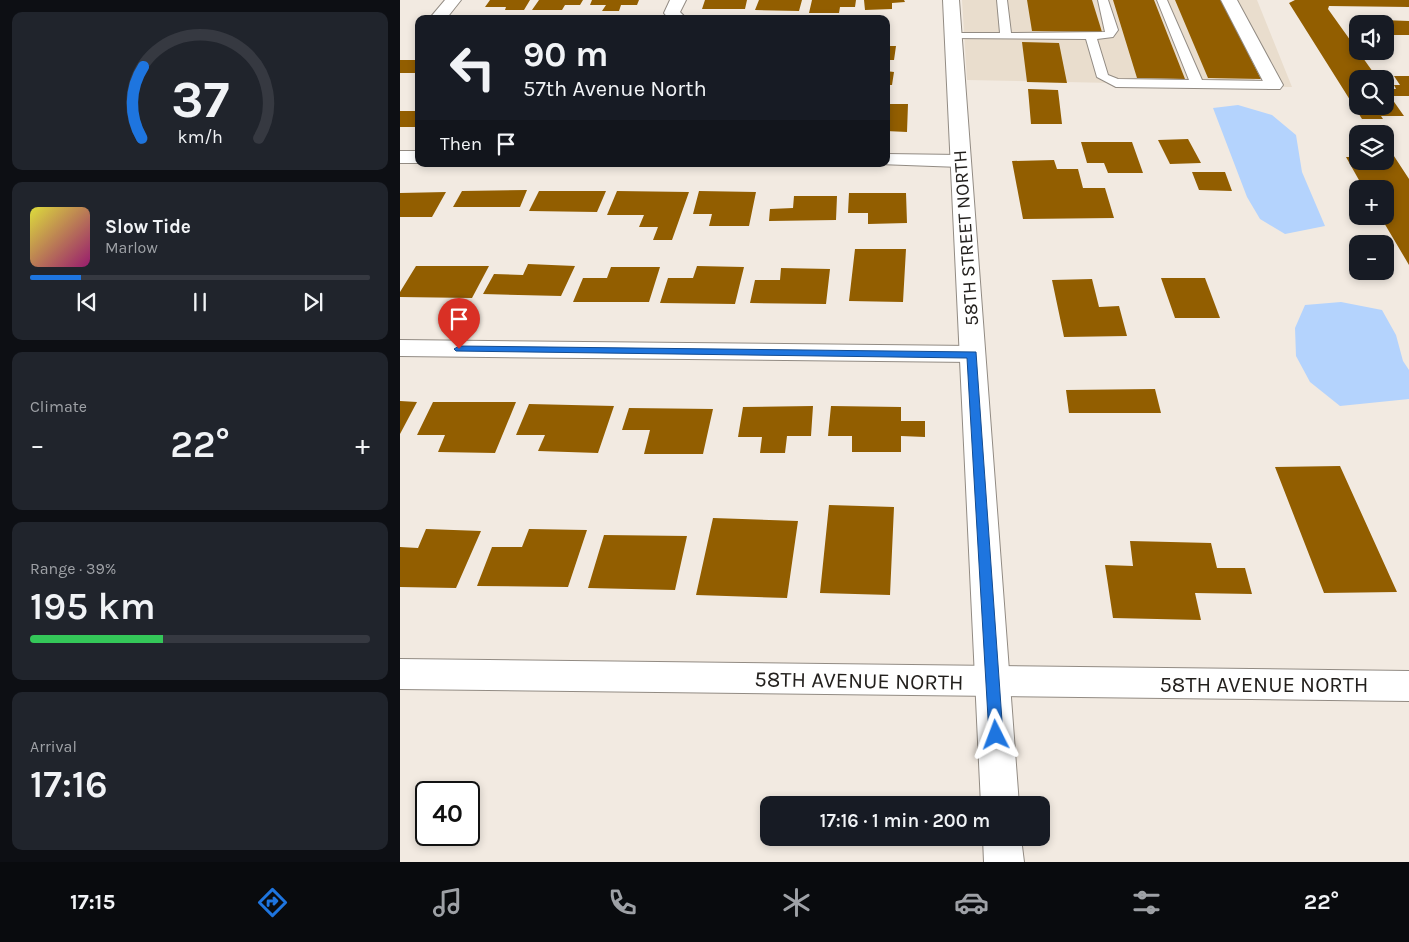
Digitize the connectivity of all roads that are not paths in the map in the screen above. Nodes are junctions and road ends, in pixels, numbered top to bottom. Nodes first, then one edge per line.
1 (453, 0) edge
2 (678, 0) edge
3 (951, 0) edge
4 (1002, 0) edge
5 (1103, 0) edge
6 (1162, 0) edge
7 (1229, 0) edge
8 (440, 15) edge
9 (674, 15) edge
10 (953, 36) junction
11 (1006, 36) junction
12 (1091, 36) junction
13 (1198, 84) junction
14 (1274, 85) joint
15 (400, 157) edge
16 (415, 157) edge
17 (890, 160) edge
18 (960, 161) junction
19 (400, 348) edge
20 (972, 354) junction
21 (400, 674) edge
22 (993, 682) junction
23 (1409, 686) edge
24 (999, 796) edge
25 (1003, 846) edge
26 (1004, 862) edge

1 - 8 street
2 - 9 street
3 - 10 street, 58TH STREET NORTH
4 - 11 lane
5 - 12 lane
6 - 13 lane
7 - 14 street
10 - 11 lane
10 - 18 street, 58TH STREET NORTH
11 - 12 lane
12 - 13 lane
13 - 14 lane
15 - 16 street
17 - 18 street
18 - 20 street, 58TH STREET NORTH
19 - 20 street
20 - 22 street, 58TH STREET NORTH
21 - 22 street, 58TH AVENUE NORTH
22 - 23 street, 58TH AVENUE NORTH
22 - 24 street, 58TH STREET NORTH
25 - 26 street

